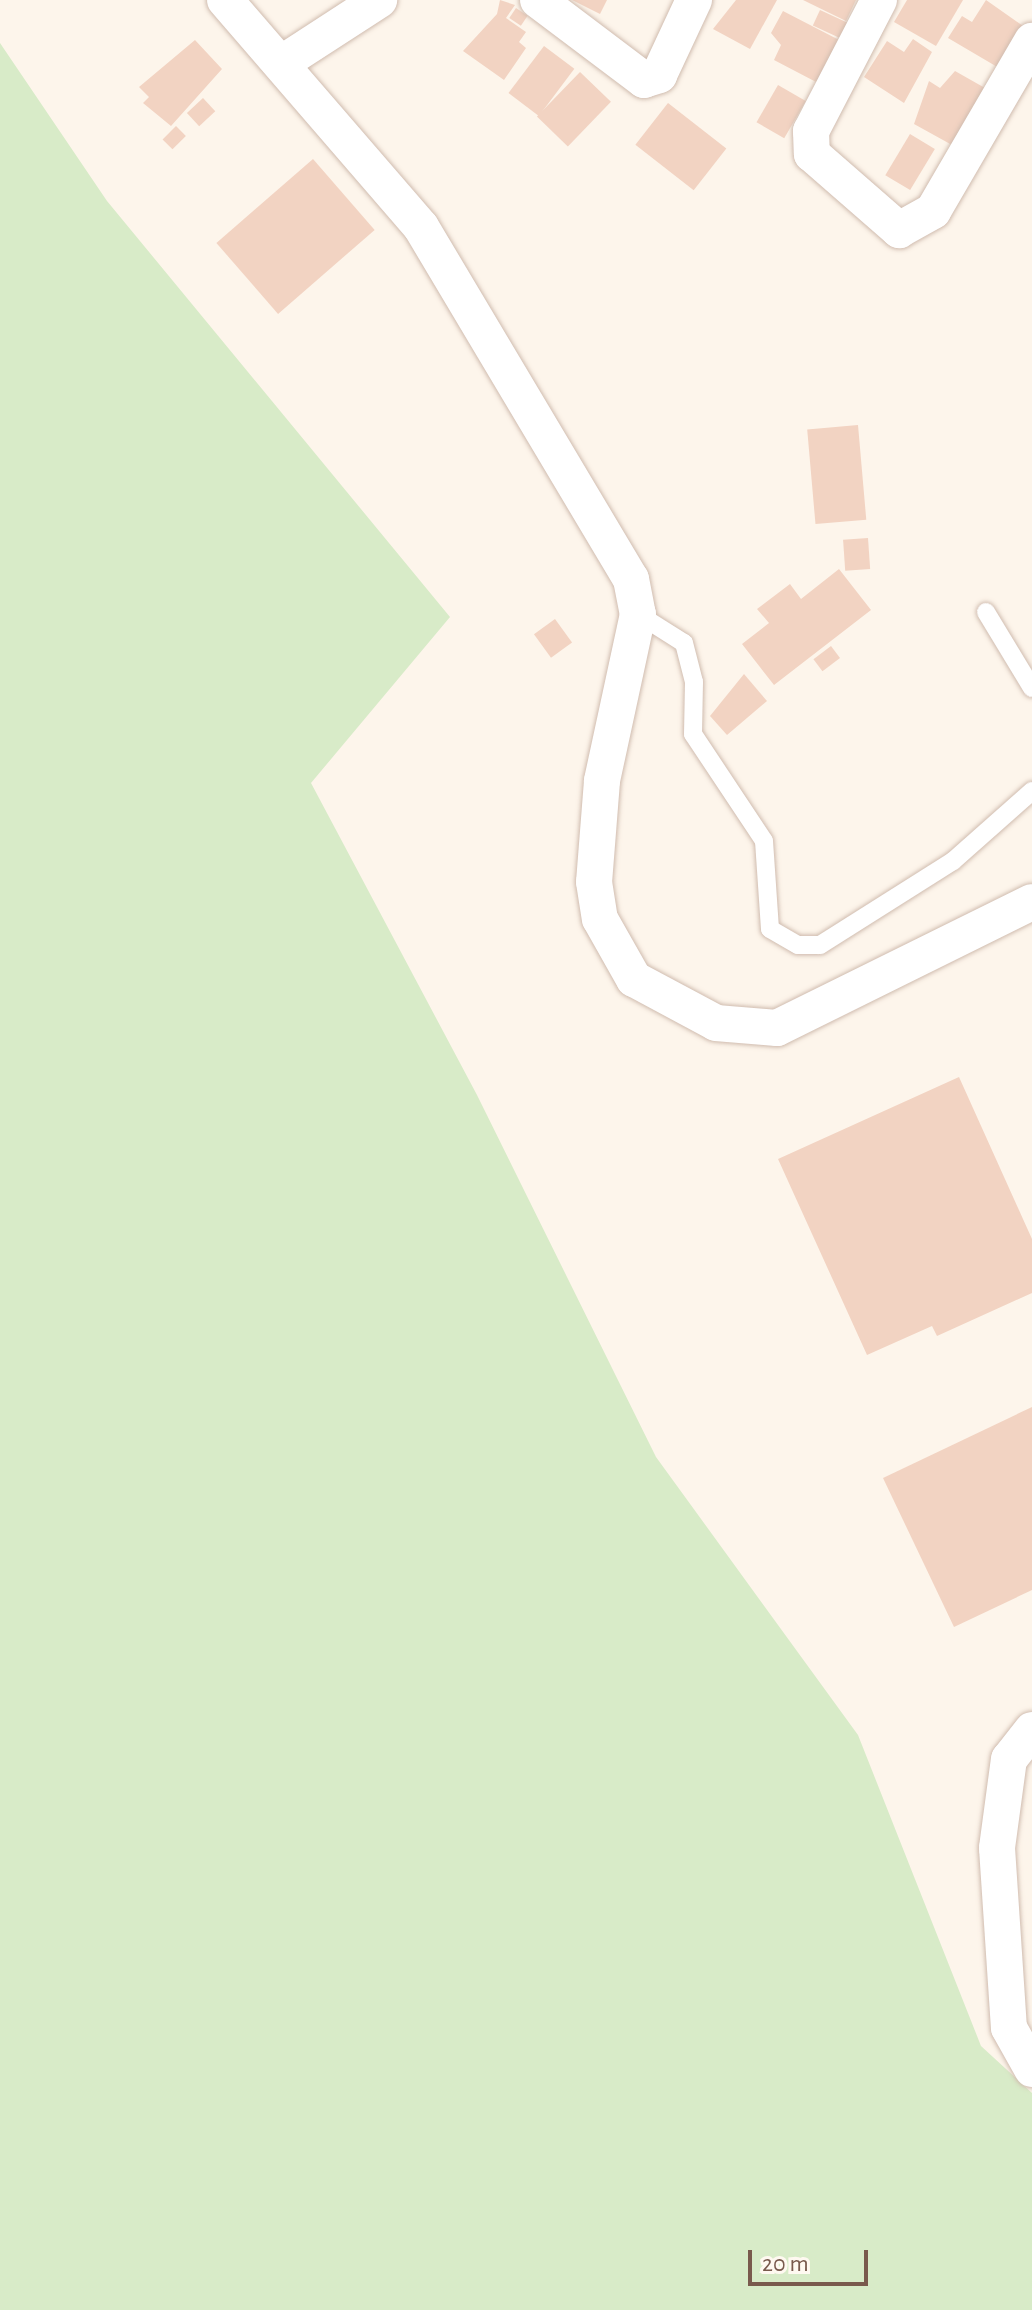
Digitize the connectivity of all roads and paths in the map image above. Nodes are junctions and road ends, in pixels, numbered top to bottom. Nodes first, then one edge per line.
1 (225, 0) edge
2 (379, 0) edge
3 (538, 0) edge
4 (694, 0) edge
5 (879, 0) edge
6 (1032, 41) edge
7 (282, 63) junction
8 (986, 612) dead end
9 (638, 614) junction
10 (1032, 688) edge
11 (1032, 791) edge
12 (1032, 902) edge
13 (1032, 1730) edge
14 (1032, 2069) edge

1 - 7 street
2 - 7 street
3 - 4 street
5 - 6 street
7 - 9 street
8 - 10 lane
9 - 11 lane
9 - 12 street
13 - 14 street

